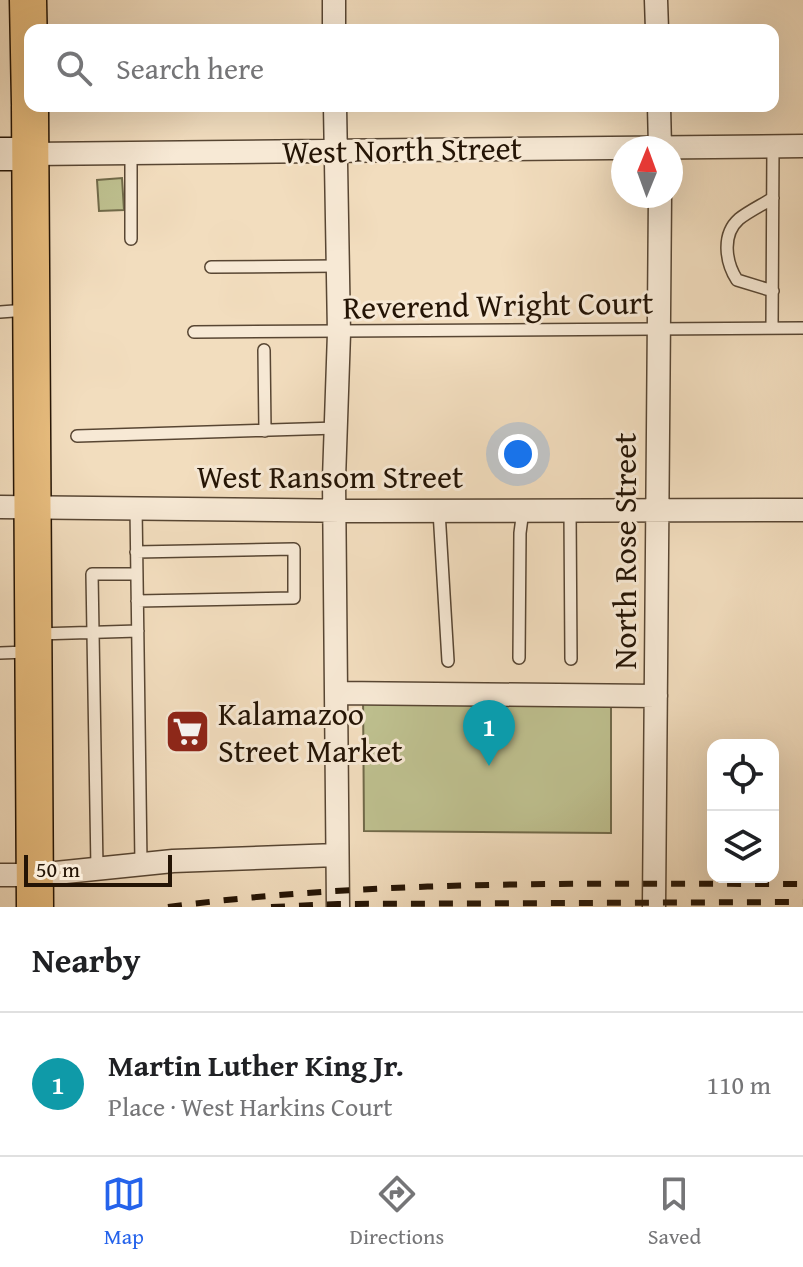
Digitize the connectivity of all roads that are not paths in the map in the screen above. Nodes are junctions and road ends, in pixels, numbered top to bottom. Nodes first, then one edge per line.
1 (28, 0) edge
2 (334, 0) edge
3 (656, 0) edge
4 (28, 24) edge
5 (334, 24) edge
6 (657, 24) edge
7 (28, 112) edge
8 (335, 112) edge
9 (659, 112) edge
10 (660, 136) edge
11 (773, 146) junction
12 (803, 146) edge
13 (683, 147) edge
14 (611, 148) edge
15 (336, 151) junction
16 (131, 153) junction
17 (15, 154) edge
18 (773, 198) junction
19 (660, 208) edge
20 (131, 239) dead end
21 (338, 266) junction
22 (211, 267) dead end
23 (773, 291) junction
24 (16, 311) edge
25 (772, 328) junction
26 (803, 328) edge
27 (659, 329) junction
28 (194, 332) dead end
29 (339, 333) junction
30 (264, 350) dead end
31 (337, 428) junction
32 (265, 431) junction
33 (77, 436) dead end
34 (16, 506) edge
35 (136, 508) junction
36 (523, 510) junction
37 (803, 510) edge
38 (335, 511) junction
39 (439, 511) junction
40 (570, 511) junction
41 (658, 511) junction
42 (136, 552) junction
43 (137, 574) junction
44 (137, 601) junction
45 (138, 631) junction
46 (93, 632) junction
47 (22, 646) edge
48 (519, 658) dead end
49 (571, 659) dead end
50 (448, 661) dead end
51 (337, 693) junction
52 (656, 696) junction
53 (337, 855) junction
54 (141, 863) junction
55 (97, 868) junction
56 (0, 875) edge
57 (36, 891) edge
58 (338, 907) edge
59 (654, 907) edge

1 - 4 main road
2 - 5 street
3 - 6 street
7 - 17 main road
8 - 15 street
9 - 10 street
11 - 12 street, West North Street
11 - 13 street, West North Street
11 - 18 lane
14 - 15 street, West North Street
15 - 16 street, West North Street
15 - 21 street
16 - 17 street, West North Street
16 - 20 lane
17 - 24 main road
18 - 23 lane
18 - 23 lane
19 - 27 street, North Rose Street
21 - 22 lane
21 - 29 street
23 - 25 lane
24 - 34 main road
25 - 26 lane, Reverend Wright Court
25 - 27 lane, Reverend Wright Court
27 - 29 lane, Reverend Wright Court
27 - 41 street, North Rose Street
28 - 29 lane, Reverend Wright Court
29 - 31 street
30 - 32 lane
31 - 32 lane
31 - 38 street
32 - 33 lane
34 - 35 street, West Ransom Street
34 - 47 main road
35 - 38 street, West Ransom Street
35 - 42 lane
36 - 39 street, West Ransom Street
36 - 40 street, West Ransom Street
36 - 48 lane
37 - 41 street, West Ransom Street
38 - 39 street, West Ransom Street
38 - 51 street
39 - 50 lane
40 - 41 street, West Ransom Street
40 - 49 lane
41 - 52 street, North Rose Street
42 - 43 lane
42 - 44 lane
43 - 44 lane
43 - 46 lane
44 - 45 lane
45 - 46 lane
45 - 54 lane
46 - 47 lane
46 - 55 lane
47 - 57 main road
51 - 52 street
51 - 53 street
52 - 59 street, North Rose Street
53 - 54 street
53 - 58 street
54 - 55 street
55 - 57 street
56 - 57 street

